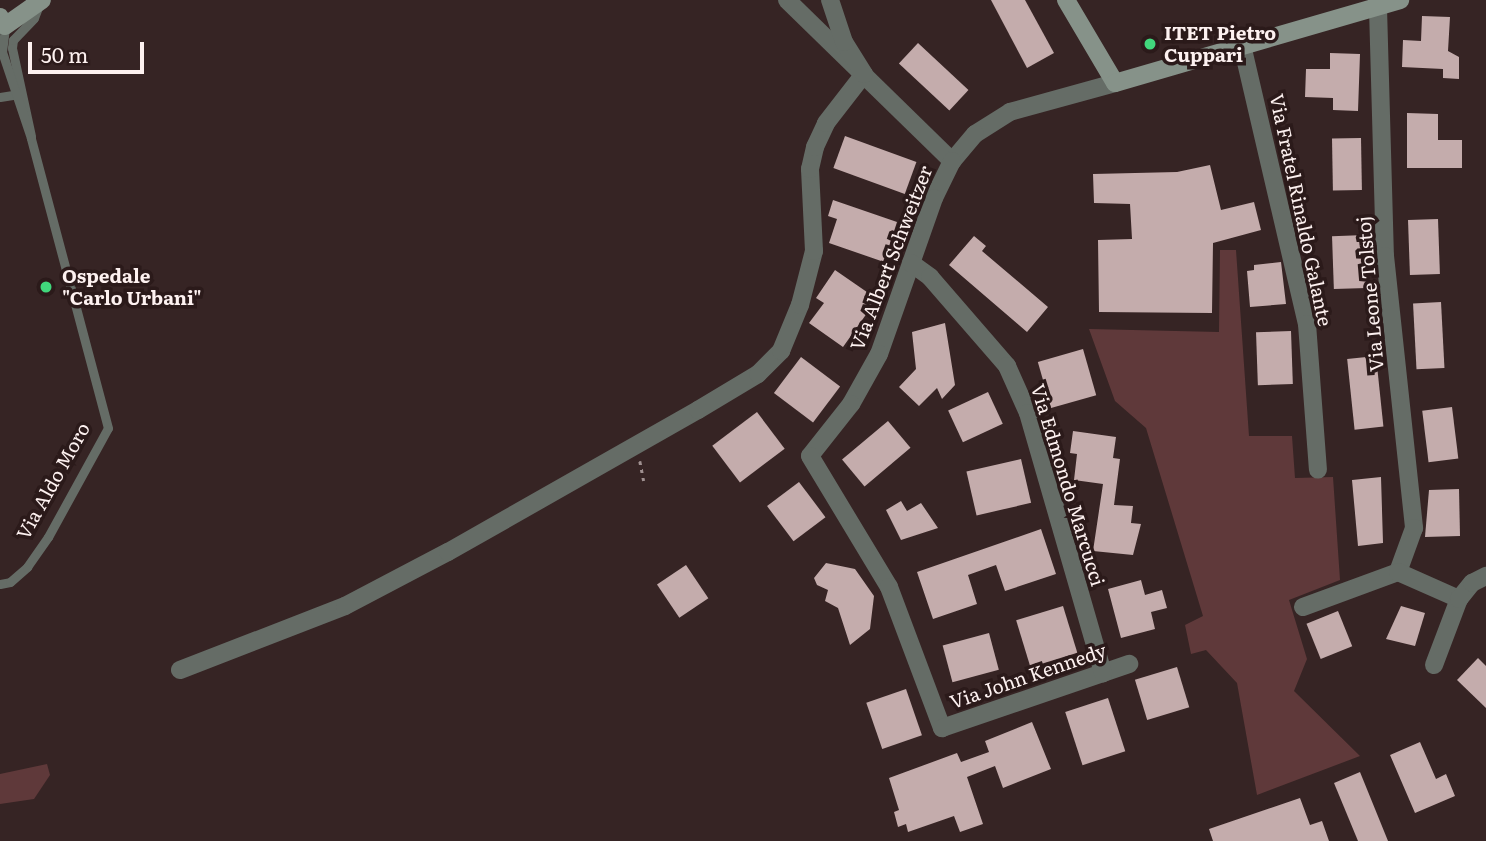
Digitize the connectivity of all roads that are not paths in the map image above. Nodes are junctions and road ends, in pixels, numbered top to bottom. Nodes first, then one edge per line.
1 (41, 0) edge
2 (787, 0) edge
3 (830, 0) edge
4 (1066, 0) edge
5 (1400, 0) edge
6 (1378, 8) junction
7 (2, 24) edge
8 (1242, 45) junction
9 (864, 74) junction
10 (1115, 83) junction
11 (19, 94) junction
12 (0, 97) edge
13 (952, 161) junction
14 (911, 263) junction
15 (1318, 470) dead end
16 (1398, 572) junction
17 (1486, 576) edge
18 (0, 584) edge
19 (1460, 599) junction
20 (1303, 607) dead end
21 (1129, 664) dead end
22 (1434, 665) dead end
23 (180, 670) dead end
24 (1103, 673) junction
25 (942, 728) joint

1 - 7 street, Via Aldo Moro
1 - 11 lane, Via Aldo Moro
2 - 9 street
3 - 9 street
4 - 10 street
5 - 6 street, Via Albert Schweitzer
6 - 8 street, Via Albert Schweitzer
6 - 16 street, Via Leone Tolstoj
7 - 11 lane, Via Aldo Moro
8 - 10 street, Via Albert Schweitzer
8 - 15 street, Via Fratel Rinaldo Galante
9 - 13 street
9 - 23 street
10 - 13 street, Via Albert Schweitzer
11 - 12 lane
11 - 18 lane, Via Aldo Moro
13 - 14 street, Via Albert Schweitzer
14 - 24 street, Via Edmondo Marcucci
14 - 25 street, Via Albert Schweitzer
16 - 19 street
16 - 20 street
17 - 19 street
19 - 22 street
21 - 24 street, Via John Kennedy
24 - 25 street, Via John Kennedy

